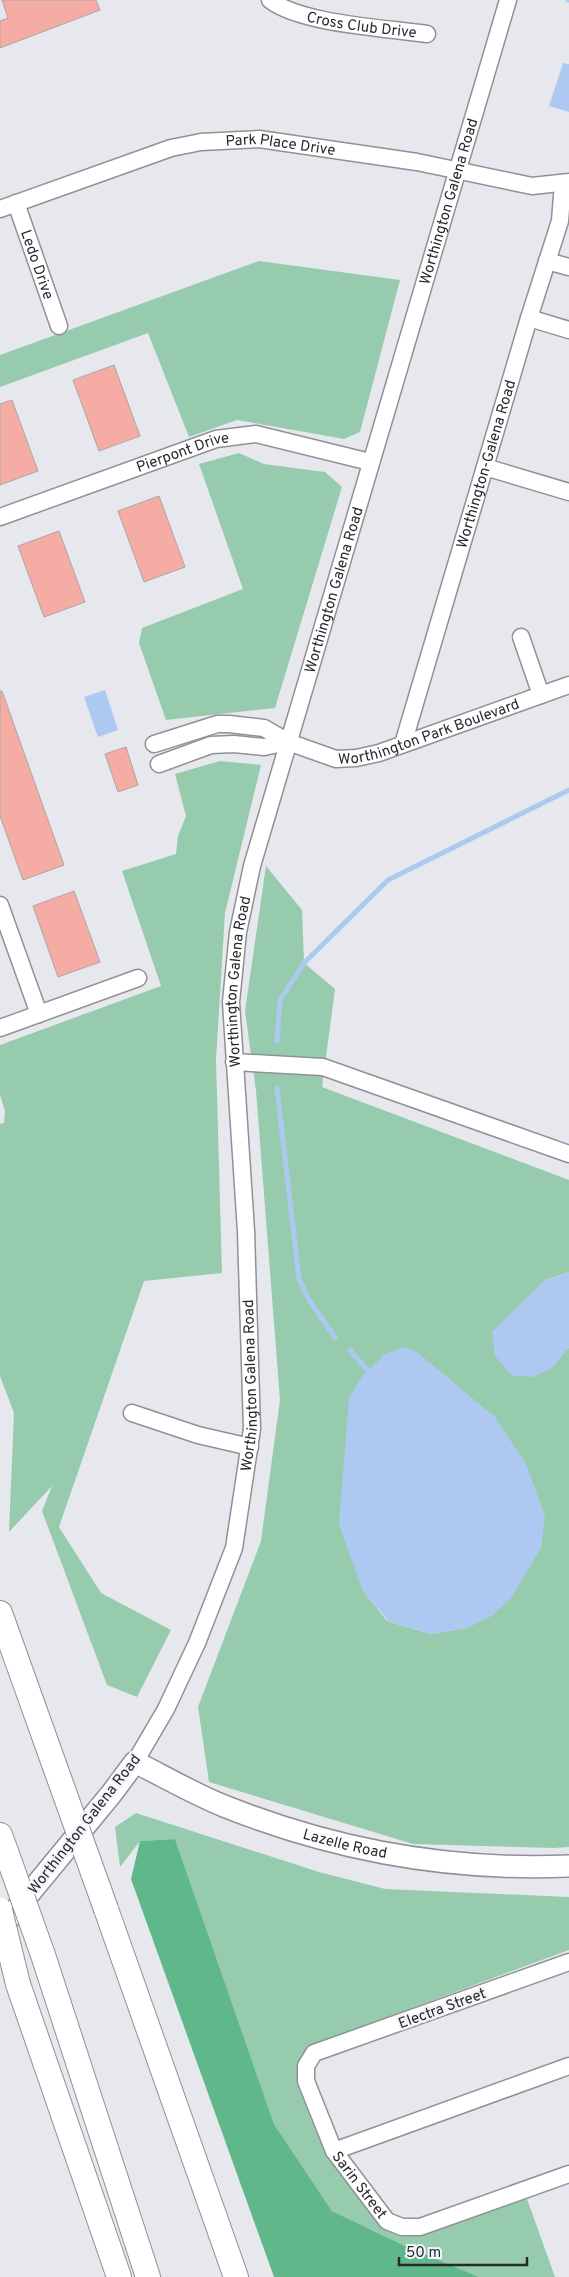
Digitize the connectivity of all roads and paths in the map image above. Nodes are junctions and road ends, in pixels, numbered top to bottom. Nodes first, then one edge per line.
1 (270, 0) edge
2 (508, 0) edge
3 (427, 34) dead end
4 (456, 170) junction
5 (566, 182) edge
6 (16, 203) junction
7 (0, 209) edge
8 (547, 260) junction
9 (569, 268) edge
10 (529, 318) junction
11 (58, 326) dead end
12 (569, 330) edge
13 (370, 462) junction
14 (485, 466) junction
15 (569, 492) edge
16 (0, 518) edge
17 (521, 637) dead end
18 (569, 685) edge
19 (541, 695) junction
20 (288, 742) junction
21 (154, 744) dead end
22 (403, 744) junction
23 (160, 764) dead end
24 (0, 905) edge
25 (138, 978) dead end
26 (40, 1014) junction
27 (0, 1028) edge
28 (234, 1062) junction
29 (569, 1154) edge
30 (132, 1413) dead end
31 (250, 1447) junction
32 (0, 1613) edge
33 (136, 1762) junction
34 (3, 1844) edge
35 (569, 1866) edge
36 (0, 1910) edge
37 (0, 1929) edge
38 (569, 1962) edge
39 (314, 2053) joint
40 (569, 2066) edge
41 (334, 2151) junction
42 (569, 2174) edge
43 (207, 2194) junction
44 (119, 2277) edge
45 (148, 2277) edge
46 (236, 2277) edge
47 (240, 2277) edge

1 - 3 street, Cross Club Drive
2 - 4 street, Worthington Galena Road
4 - 5 street, Park Place Drive
4 - 6 street, Park Place Drive
4 - 13 street, Worthington Galena Road
5 - 8 street, Worthington-Galena Road
6 - 7 street, Park Place Drive
6 - 11 street, Ledo Drive
8 - 9 street
8 - 10 street, Worthington-Galena Road
10 - 12 street
10 - 14 street, Worthington-Galena Road
13 - 16 street, Pierpont Drive
13 - 20 street, Worthington Galena Road
14 - 15 street
14 - 22 street, Worthington-Galena Road
17 - 19 street
18 - 19 street, Worthington Park Boulevard
19 - 22 street, Worthington Park Boulevard
20 - 21 street, Worthington Park Boulevard
20 - 22 street, Worthington Park Boulevard
20 - 23 street
20 - 28 street, Worthington Galena Road
24 - 26 street
25 - 26 street
26 - 27 street
28 - 29 street
28 - 31 street, Worthington Galena Road
30 - 31 street
31 - 33 street, Worthington Galena Road
32 - 43 highway, bridge
33 - 35 main road, Lazelle Road
33 - 37 main road, Worthington Galena Road
34 - 45 highway, bridge
36 - 44 highway, bridge
38 - 39 street, Electra Street
39 - 41 street, Sarin Street
40 - 41 street
41 - 42 street, Sarin Street
43 - 46 highway
43 - 47 highway

